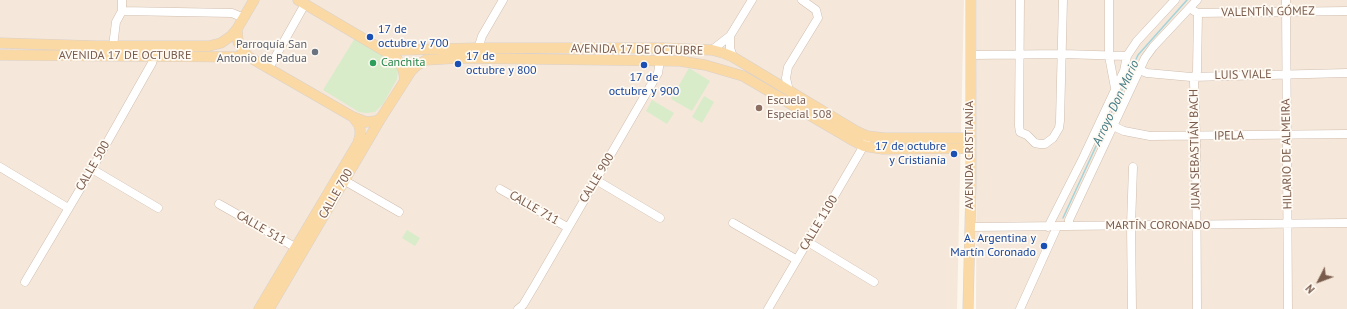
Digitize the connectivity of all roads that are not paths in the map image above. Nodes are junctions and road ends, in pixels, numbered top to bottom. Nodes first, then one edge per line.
1 (122, 0) edge
2 (254, 0) edge
3 (503, 0) edge
4 (752, 0) edge
5 (802, 0) edge
6 (971, 0) edge
7 (1020, 0) edge
8 (1063, 0) edge
9 (1109, 0) edge
10 (1175, 0) edge
11 (1197, 0) edge
12 (1286, 0) edge
13 (301, 2) edge
14 (1190, 8) junction
15 (122, 11) junction
16 (1347, 11) edge
17 (1285, 12) junction
18 (1198, 13) junction
19 (244, 18) junction
20 (237, 29) junction
21 (730, 36) junction
22 (0, 43) edge
23 (113, 46) junction
24 (378, 47) junction
25 (478, 48) junction
26 (662, 48) junction
27 (712, 50) junction
28 (155, 51) junction
29 (1020, 54) junction
30 (1063, 54) junction
31 (0, 55) edge
32 (971, 55) junction
33 (1109, 56) junction
34 (1127, 56) junction
35 (249, 57) junction
36 (733, 57) junction
37 (476, 59) junction
38 (661, 61) junction
39 (748, 66) junction
40 (269, 68) junction
41 (1139, 70) junction
42 (1347, 73) edge
43 (1286, 74) junction
44 (743, 76) junction
45 (1195, 76) junction
46 (405, 79) junction
47 (1115, 88) junction
48 (789, 91) junction
49 (353, 117) junction
50 (381, 118) junction
51 (1113, 126) junction
52 (1347, 134) edge
53 (1286, 135) junction
54 (867, 136) junction
55 (1196, 136) junction
56 (970, 143) junction
57 (864, 146) junction
58 (0, 167) edge
59 (1133, 167) dead end
60 (92, 169) junction
61 (341, 179) junction
62 (596, 180) junction
63 (500, 189) dead end
64 (219, 204) dead end
65 (68, 208) junction
66 (158, 208) dead end
67 (399, 212) dead end
68 (660, 218) dead end
69 (733, 223) dead end
70 (1347, 223) edge
71 (1288, 224) junction
72 (1069, 226) junction
73 (1131, 226) junction
74 (1196, 226) junction
75 (567, 227) junction
76 (970, 227) junction
77 (1048, 227) junction
78 (1057, 227) junction
79 (808, 242) junction
80 (299, 249) junction
81 (797, 260) junction
82 (25, 282) dead end
83 (874, 282) dead end
84 (520, 307) edge
85 (259, 309) edge
86 (269, 309) edge
87 (768, 309) edge
88 (968, 309) edge
89 (1020, 309) edge
90 (1132, 309) edge
91 (1197, 309) edge
92 (1288, 309) edge

1 - 15 street
2 - 19 main road, AVENIDA 17 DE OCTUBRE
3 - 25 street
4 - 21 street
5 - 48 street
6 - 32 main road, AVENIDA CRISTIANÍA
7 - 29 street
8 - 30 street
9 - 33 street
10 - 34 street
11 - 14 street
12 - 17 street, HILARIO DE ALMEIRA
13 - 24 main road
13 - 40 street
14 - 18 street
14 - 41 street
15 - 19 street
15 - 23 street
16 - 17 street, VALENTÍN GÓMEZ
17 - 18 street, VALENTÍN GÓMEZ
17 - 43 street, HILARIO DE ALMEIRA
18 - 45 street, JUAN SEBASTIÁN BACH
19 - 20 main road, AVENIDA 17 DE OCTUBRE
20 - 28 main road, AVENIDA 17 DE OCTUBRE
20 - 35 main road
21 - 27 street
21 - 36 street
22 - 23 main road, AVENIDA 17 DE OCTUBRE
23 - 28 main road, AVENIDA 17 DE OCTUBRE
24 - 25 main road, AVENIDA 17 DE OCTUBRE
24 - 46 main road
25 - 26 main road, AVENIDA 17 DE OCTUBRE
25 - 37 street
26 - 27 main road, AVENIDA 17 DE OCTUBRE
26 - 38 street, CALLE 900
27 - 36 main road, AVENIDA 17 DE OCTUBRE
28 - 31 main road, AVENIDA 17 DE OCTUBRE
28 - 35 main road, AVENIDA 17 DE OCTUBRE
28 - 60 street, CALLE 500
29 - 30 street
29 - 30 street
29 - 32 street
30 - 33 street
32 - 56 main road, AVENIDA CRISTIANÍA
33 - 34 street
33 - 47 street
34 - 47 street
35 - 40 main road
36 - 39 main road, AVENIDA 17 DE OCTUBRE
37 - 38 main road, AVENIDA 17 DE OCTUBRE
37 - 46 main road, AVENIDA 17 DE OCTUBRE
38 - 44 main road, AVENIDA 17 DE OCTUBRE
38 - 62 street, CALLE 900
39 - 44 street
39 - 48 main road, AVENIDA 17 DE OCTUBRE
40 - 49 main road
41 - 45 street, LUIS VIALE
41 - 51 street
42 - 43 street, LUIS VIALE
43 - 45 street, LUIS VIALE
43 - 53 street, HILARIO DE ALMEIRA
44 - 57 main road, AVENIDA 17 DE OCTUBRE
45 - 55 street, JUAN SEBASTIÁN BACH
46 - 50 main road, CALLE 700
47 - 77 street
48 - 54 main road, AVENIDA 17 DE OCTUBRE
49 - 50 main road
49 - 61 main road, CALLE 700
50 - 61 main road, CALLE 700
51 - 55 street, IPELA
51 - 72 street
52 - 53 street, IPELA
53 - 55 street, IPELA
53 - 71 street, HILARIO DE ALMEIRA
54 - 56 main road, AVENIDA 17 DE OCTUBRE
54 - 57 street, CALLE 1100
55 - 74 street, JUAN SEBASTIÁN BACH
56 - 57 main road, AVENIDA 17 DE OCTUBRE
56 - 76 main road, AVENIDA CRISTIANÍA
57 - 79 street, CALLE 1100
58 - 65 street
59 - 73 street
60 - 65 street, CALLE 500
60 - 66 street
61 - 67 street
61 - 80 main road, CALLE 700
62 - 68 street
62 - 75 street, CALLE 900
63 - 75 street, CALLE 711
64 - 80 street, CALLE 511
65 - 82 street, CALLE 500
69 - 81 street
70 - 71 street, MARTÍN CORONADO
71 - 74 street, MARTÍN CORONADO
71 - 92 street, HILARIO DE ALMEIRA
72 - 73 street, MARTÍN CORONADO
72 - 78 street, MARTÍN CORONADO
73 - 74 street, MARTÍN CORONADO
73 - 90 street
74 - 91 street, JUAN SEBASTIÁN BACH
75 - 84 street, CALLE 900
76 - 77 street, MARTÍN CORONADO
76 - 88 main road, AVENIDA CRISTIANÍA
77 - 78 street, MARTÍN CORONADO
78 - 89 street
79 - 81 street, CALLE 1100
79 - 83 street
80 - 85 main road, CALLE 700
80 - 86 main road, CALLE 700
81 - 87 street, CALLE 1100

